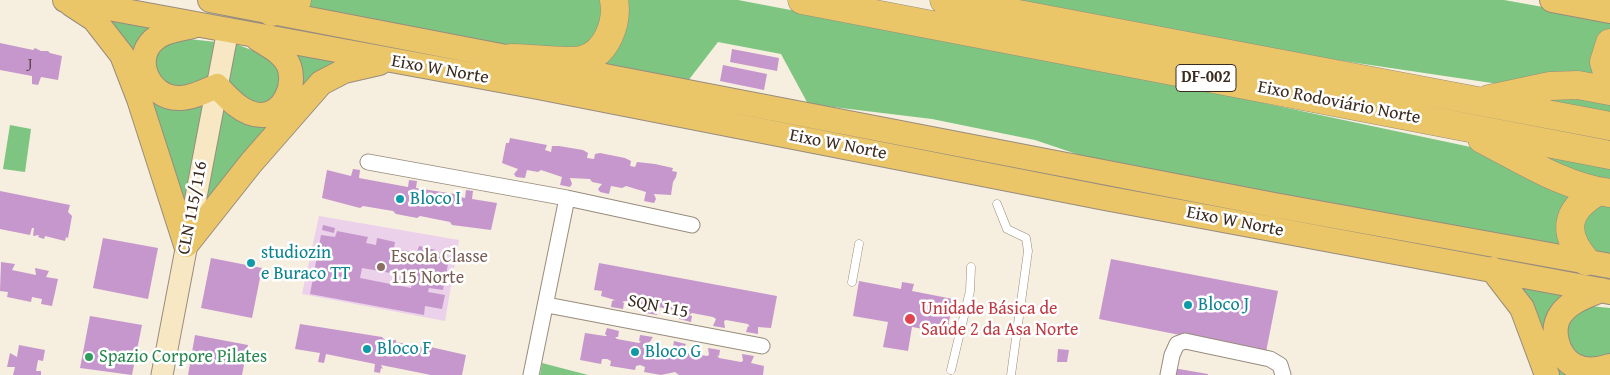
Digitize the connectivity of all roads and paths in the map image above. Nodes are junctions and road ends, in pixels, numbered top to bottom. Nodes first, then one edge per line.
1 (65, 0) edge
2 (210, 0) edge
3 (297, 0) edge
4 (614, 0) edge
5 (802, 0) edge
6 (944, 0) edge
7 (1552, 0) edge
8 (1610, 11) edge
9 (272, 12) junction
10 (198, 24) junction
11 (250, 34) junction
12 (226, 40) dead end
13 (1610, 43) edge
14 (511, 58) junction
15 (393, 62) junction
16 (1610, 83) edge
17 (217, 86) junction
18 (1610, 91) edge
19 (1478, 101) junction
20 (1459, 126) junction
21 (1610, 126) edge
22 (1610, 154) edge
23 (368, 162) dead end
24 (1604, 192) edge
25 (567, 198) junction
26 (997, 204) dead end
27 (692, 225) dead end
28 (859, 244) dead end
29 (186, 245) junction
30 (1598, 264) edge
31 (971, 267) dead end
32 (1492, 269) junction
33 (852, 282) dead end
34 (1605, 291) edge
35 (547, 305) junction
36 (762, 346) dead end
37 (1610, 366) edge
38 (951, 370) dead end
39 (162, 375) edge
40 (531, 375) edge
41 (1011, 375) edge
42 (1168, 375) edge
43 (1284, 375) edge
44 (1547, 375) edge

1 - 10 main road, Eixo W Norte
1 - 29 main road
2 - 9 main road, Eixo W Norte
3 - 9 highway
4 - 14 highway
5 - 20 highway, Eixo Rodoviário Norte / DF-002
6 - 19 highway, Eixo Rodoviário Norte / DF-002
7 - 8 main road
9 - 14 main road, Eixo W Norte
10 - 11 main road, Eixo W Norte
10 - 17 main road
11 - 15 main road, Eixo W Norte
11 - 17 main road
12 - 17 street, CLN 115/116
13 - 16 highway
14 - 30 main road, Eixo W Norte
15 - 29 main road
15 - 32 main road, Eixo W Norte
17 - 29 street, CLN 115/116
18 - 19 highway
19 - 21 highway, Eixo Rodoviário Norte / DF-002
20 - 22 highway, Eixo Rodoviário Norte / DF-002
20 - 24 highway
23 - 25 street
24 - 30 highway
25 - 27 street
25 - 35 street
26 - 41 lane
28 - 33 lane
29 - 39 street, CLN 115/116
31 - 38 lane
32 - 34 main road, Eixo W Norte
32 - 44 main road
34 - 37 main road
35 - 36 street, SQN 115
35 - 40 street
42 - 43 street

